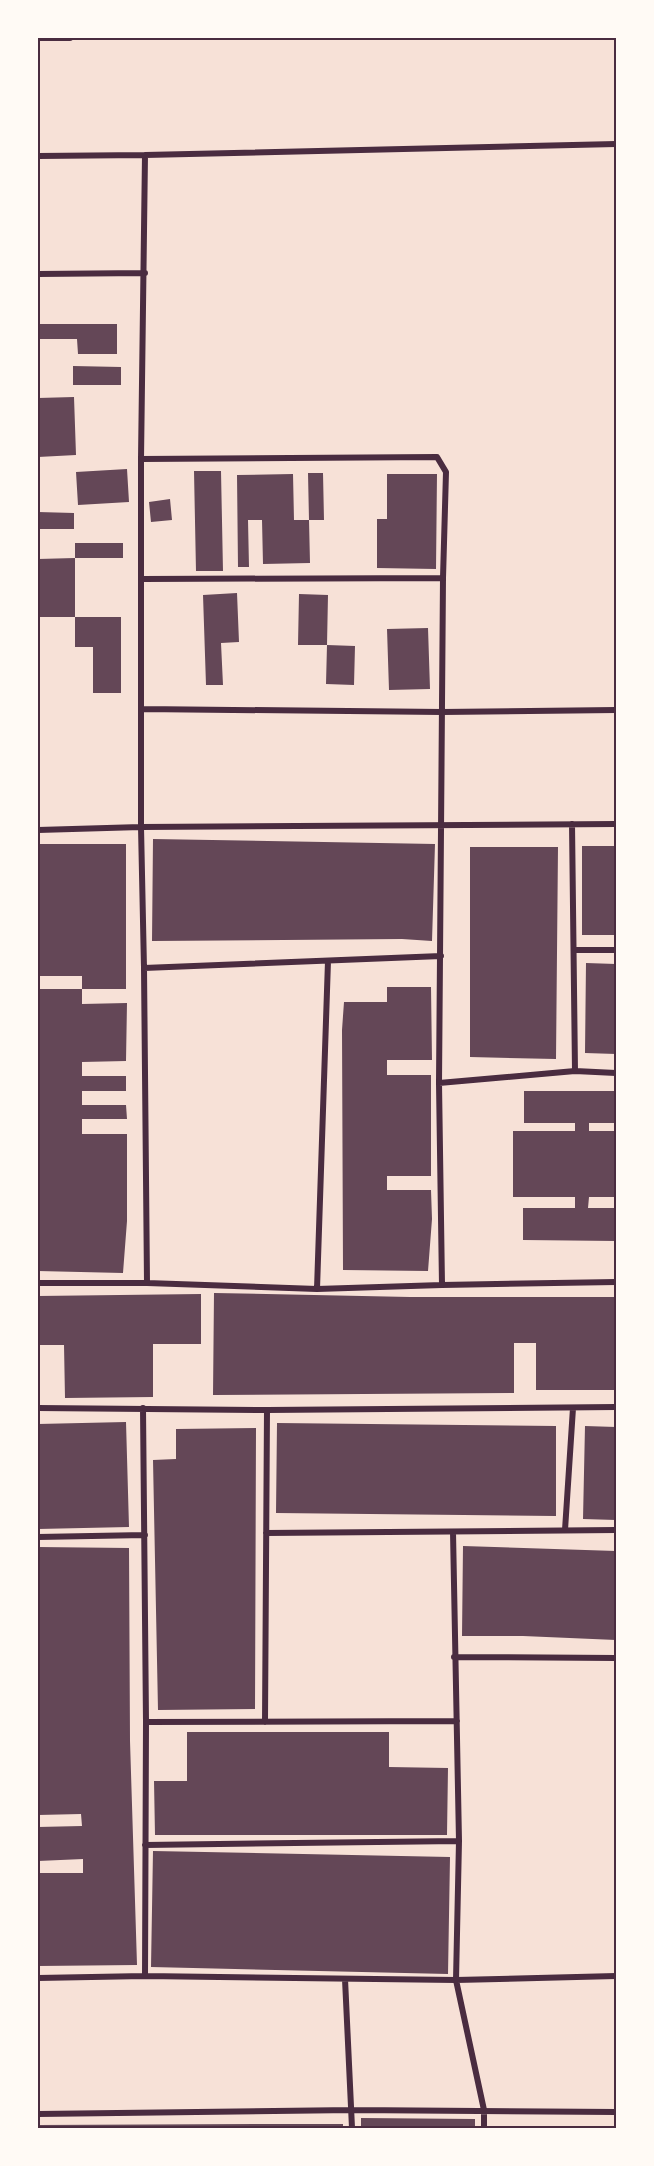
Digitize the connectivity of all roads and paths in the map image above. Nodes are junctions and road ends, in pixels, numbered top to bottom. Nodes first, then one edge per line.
1 (38, 38) edge
2 (70, 38) edge
3 (616, 144) edge
4 (145, 155) junction
5 (38, 156) edge
6 (144, 273) junction
7 (38, 274) edge
8 (141, 459) junction
9 (443, 578) junction
10 (142, 579) junction
11 (142, 709) junction
12 (616, 710) edge
13 (442, 712) junction
14 (572, 824) junction
15 (616, 824) edge
16 (442, 826) junction
17 (141, 827) junction
18 (38, 830) edge
19 (574, 950) junction
20 (616, 950) edge
21 (441, 956) junction
22 (328, 961) junction
23 (144, 968) junction
24 (575, 1071) junction
25 (616, 1073) edge
26 (439, 1083) junction
27 (616, 1282) edge
28 (147, 1283) junction
29 (38, 1284) edge
30 (442, 1285) junction
31 (316, 1289) junction
32 (616, 1407) edge
33 (38, 1408) edge
34 (143, 1408) junction
35 (573, 1408) junction
36 (267, 1410) junction
37 (565, 1530) junction
38 (616, 1530) edge
39 (453, 1532) junction
40 (266, 1533) junction
41 (145, 1536) junction
42 (38, 1537) edge
43 (454, 1657) junction
44 (616, 1658) edge
45 (457, 1721) junction
46 (146, 1722) junction
47 (266, 1722) junction
48 (459, 1841) junction
49 (145, 1845) junction
50 (145, 1976) junction
51 (616, 1976) edge
52 (38, 1978) edge
53 (345, 1978) junction
54 (456, 1980) junction
55 (352, 2110) junction
56 (484, 2110) junction
57 (616, 2112) edge
58 (38, 2114) edge
59 (352, 2128) edge
60 (484, 2128) edge

1 - 2 street
3 - 4 street
4 - 5 street
4 - 6 street
6 - 7 street
6 - 8 street
8 - 9 street
8 - 10 street
9 - 10 street
9 - 13 street
10 - 11 street
11 - 13 street
11 - 17 street
12 - 13 street
13 - 16 street
14 - 15 street
14 - 16 street
14 - 19 street
16 - 17 street
16 - 21 street
17 - 18 street
17 - 23 street
19 - 20 street
19 - 24 street
21 - 22 street
21 - 26 street
22 - 23 street
22 - 31 street
23 - 28 street
24 - 25 street
24 - 26 street
26 - 30 street
27 - 30 street
28 - 29 street
28 - 31 street
30 - 31 street
32 - 35 street
33 - 34 street
34 - 36 street
34 - 41 street
35 - 36 street
35 - 37 street
36 - 40 street
37 - 38 street
37 - 39 street
39 - 40 street
39 - 43 street
40 - 47 street
41 - 42 street
41 - 46 street
43 - 44 street
43 - 45 street
45 - 47 street
45 - 48 street
46 - 47 street
46 - 49 street
48 - 49 street
48 - 54 street
49 - 50 street
50 - 52 street
50 - 53 street
51 - 54 street
53 - 54 street
53 - 55 street
54 - 56 street
55 - 56 street
55 - 58 street
55 - 59 street
56 - 57 street
56 - 60 street

